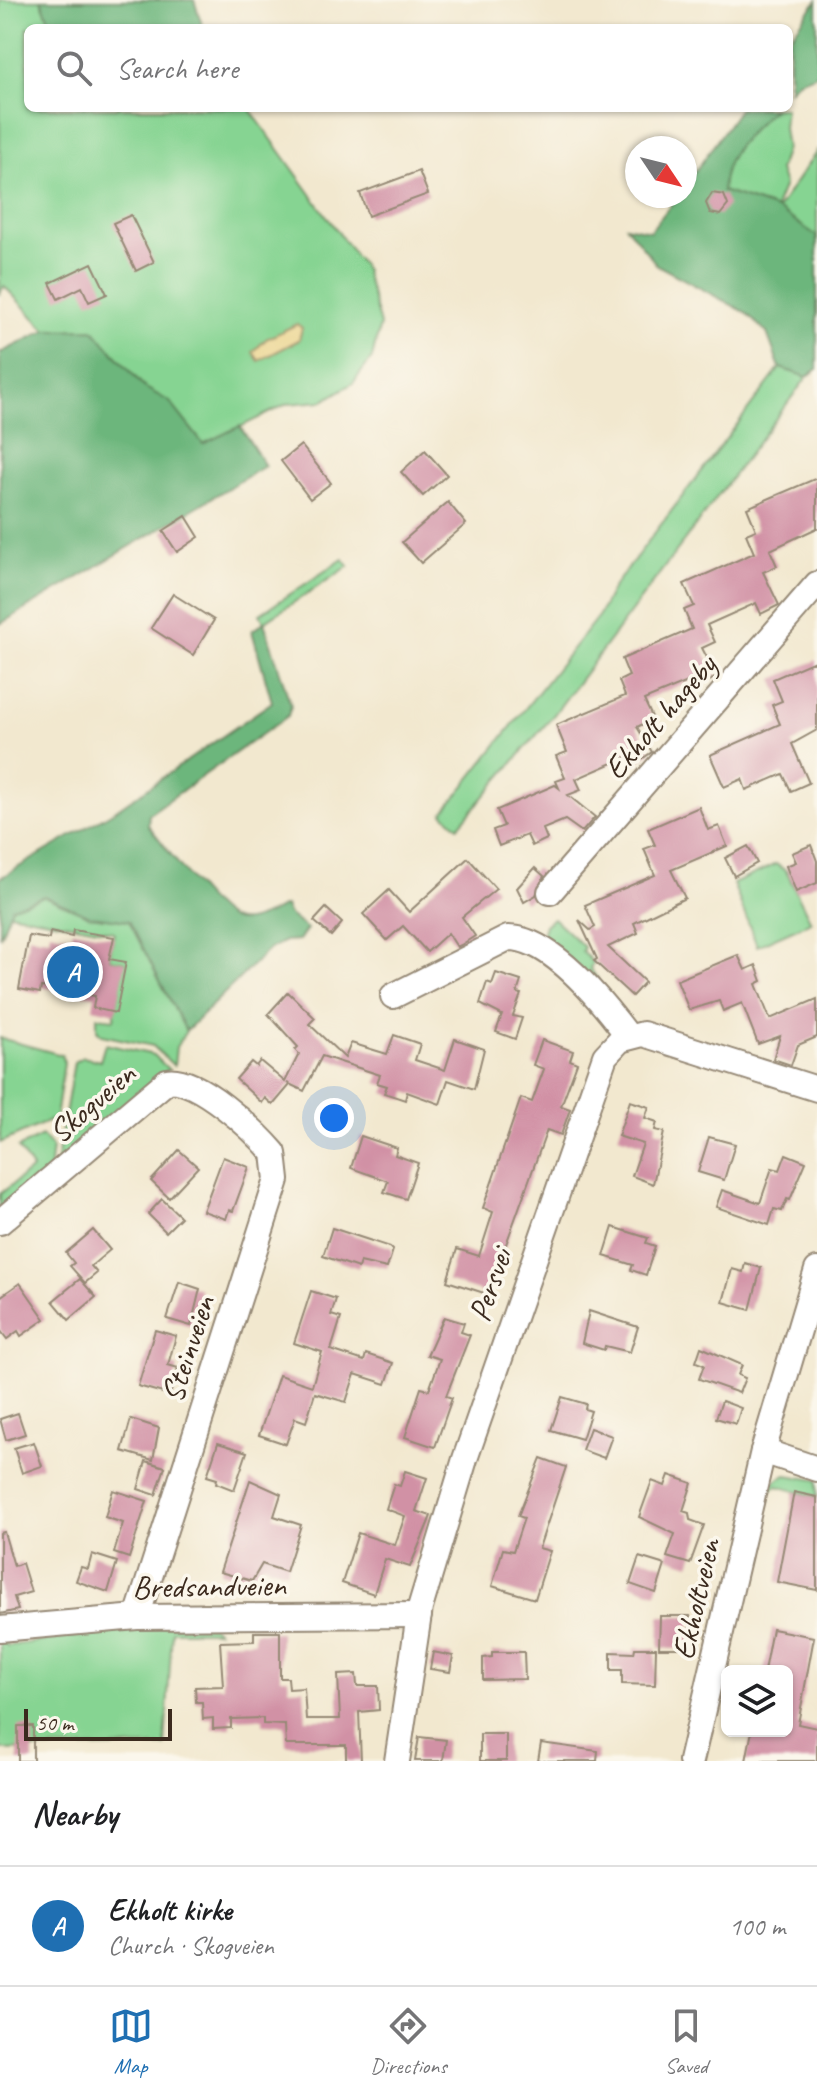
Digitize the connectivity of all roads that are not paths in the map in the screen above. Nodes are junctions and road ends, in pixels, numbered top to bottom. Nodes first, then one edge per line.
1 (817, 584) edge
2 (550, 892) dead end
3 (393, 996) dead end
4 (628, 1036) junction
5 (817, 1089) edge
6 (233, 1114) joint
7 (0, 1222) edge
8 (817, 1270) edge
9 (763, 1451) junction
10 (817, 1469) edge
11 (419, 1615) junction
12 (137, 1617) junction
13 (0, 1629) edge
14 (397, 1761) edge
15 (691, 1761) edge

1 - 2 street, Ekholt hageby
3 - 4 street
4 - 5 street
4 - 11 street, Persvei
6 - 7 street, Skogveien
6 - 12 street, Steinveien
8 - 9 street, Ekholtveien
9 - 10 street
9 - 15 street, Ekholtveien
11 - 12 street, Bredsandveien
11 - 14 street, Persvei
12 - 13 street, Bredsandveien

